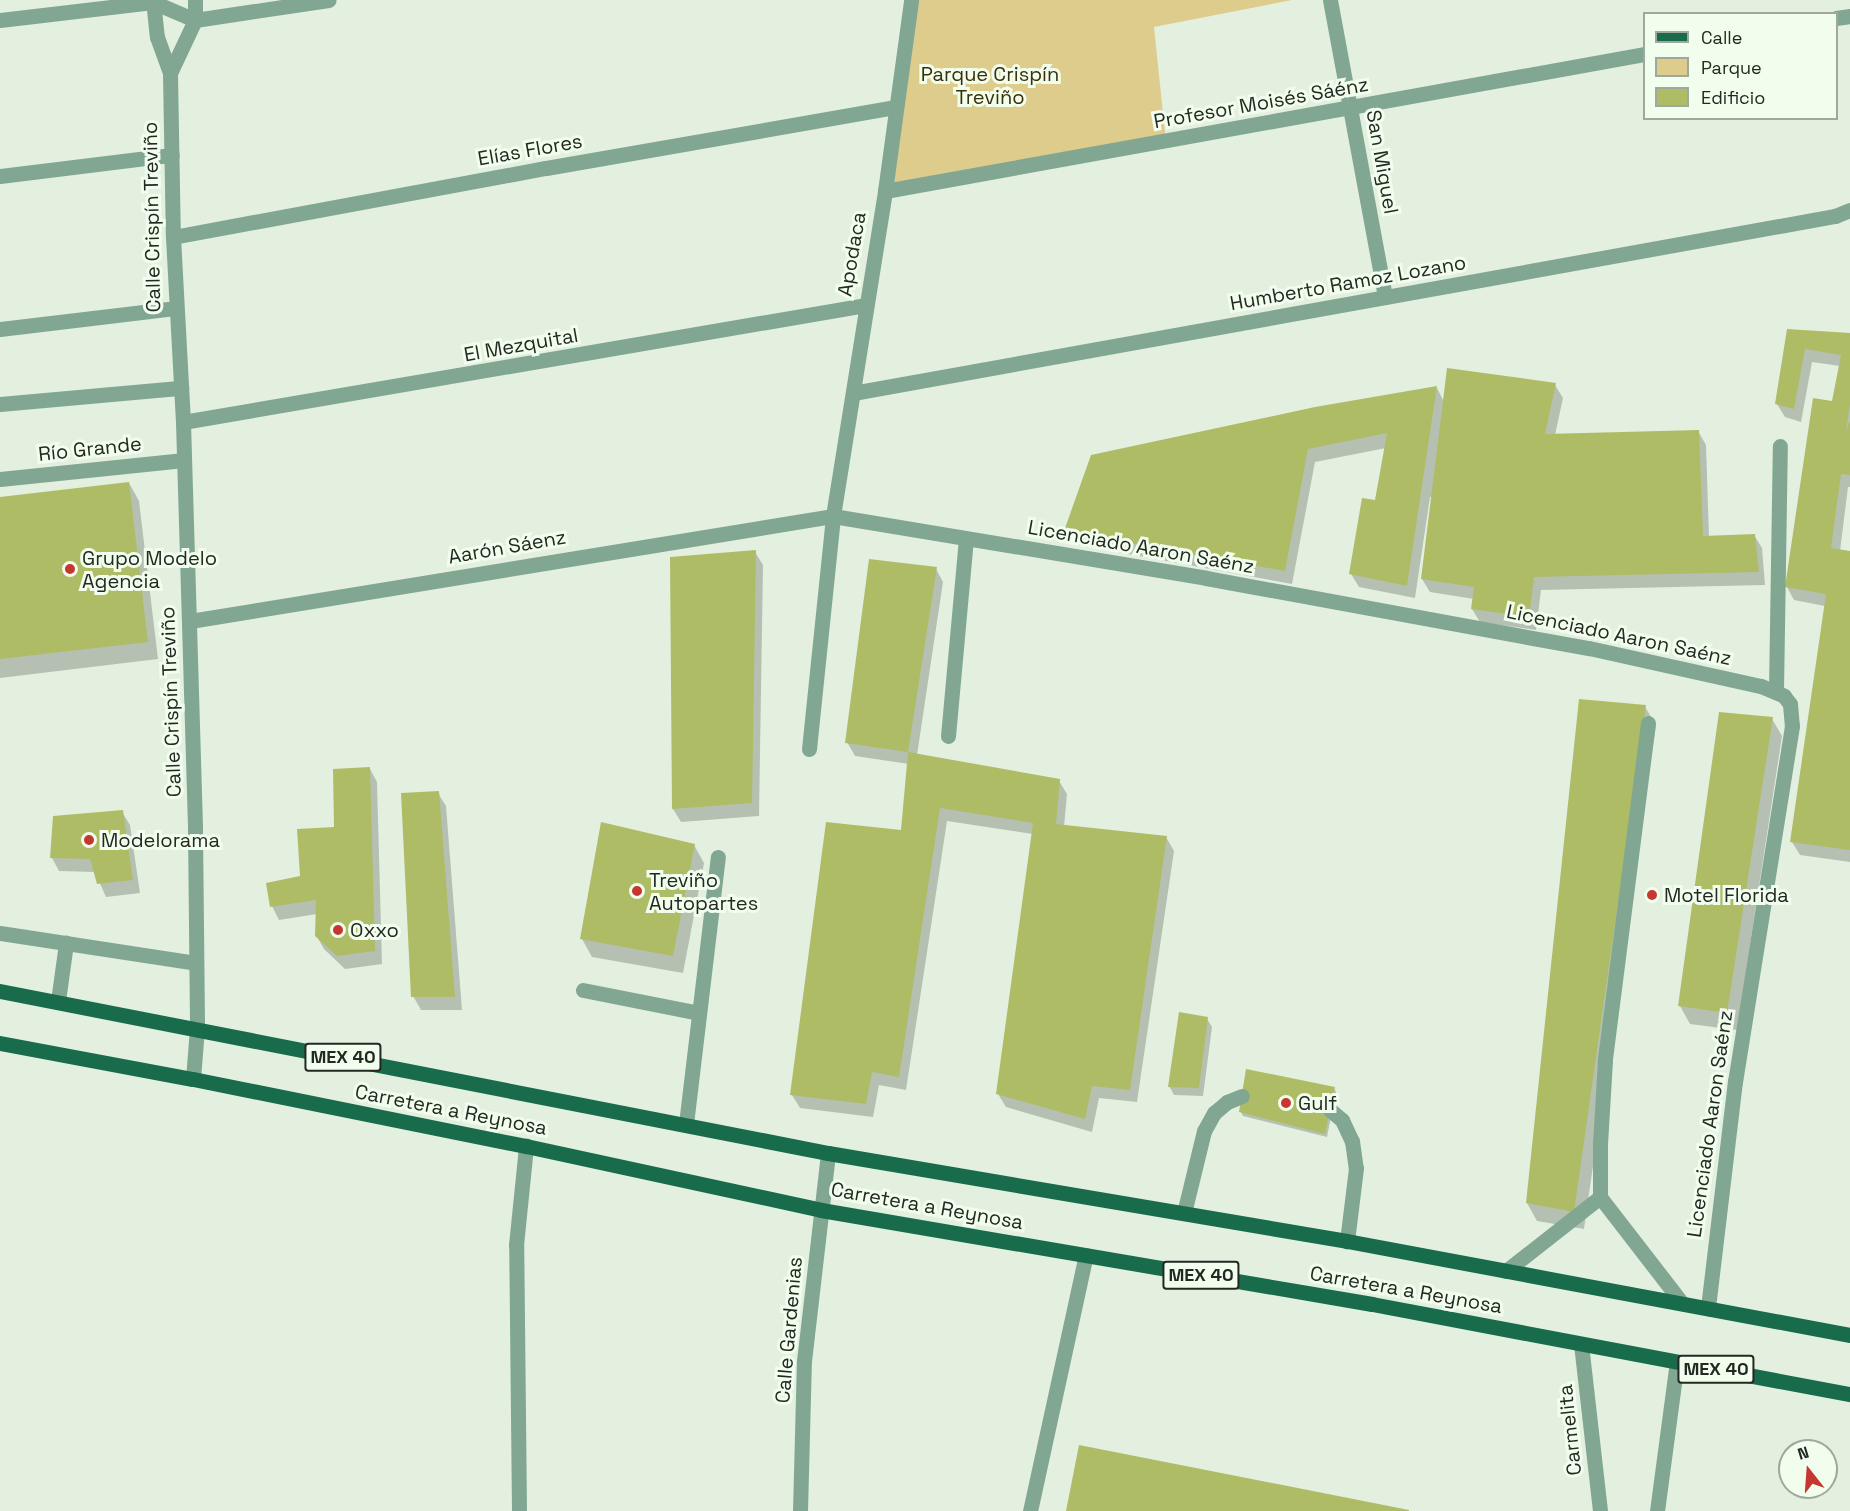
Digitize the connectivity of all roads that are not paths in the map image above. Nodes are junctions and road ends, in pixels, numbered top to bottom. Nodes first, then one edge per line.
1 (195, 0) edge
2 (329, 0) edge
3 (911, 0) edge
4 (1330, 0) edge
5 (153, 1) edge
6 (0, 20) edge
7 (195, 20) junction
8 (1643, 54) edge
9 (170, 73) junction
10 (896, 107) junction
11 (1352, 108) junction
12 (172, 155) junction
13 (0, 176) edge
14 (885, 191) junction
15 (1850, 210) edge
16 (173, 237) junction
17 (1385, 297) junction
18 (865, 305) junction
19 (175, 308) junction
20 (0, 328) edge
21 (181, 388) junction
22 (853, 393) junction
23 (0, 404) edge
24 (183, 422) junction
25 (1780, 446) dead end
26 (184, 460) junction
27 (0, 479) edge
28 (832, 516) junction
29 (966, 539) junction
30 (189, 621) junction
31 (1776, 691) junction
32 (1648, 723) dead end
33 (948, 736) dead end
34 (809, 749) dead end
35 (718, 857) dead end
36 (0, 933) edge
37 (66, 943) junction
38 (196, 963) junction
39 (583, 990) dead end
40 (0, 991) edge
41 (58, 1001) junction
42 (699, 1013) junction
43 (197, 1028) junction
44 (0, 1043) edge
45 (193, 1079) junction
46 (1242, 1096) dead end
47 (1330, 1110) dead end
48 (686, 1124) junction
49 (526, 1146) junction
50 (828, 1154) junction
51 (1600, 1197) junction
52 (821, 1210) junction
53 (1184, 1213) junction
54 (1347, 1241) junction
55 (1086, 1255) junction
56 (1506, 1271) junction
57 (1682, 1303) junction
58 (1708, 1308) junction
59 (1850, 1335) edge
60 (1581, 1344) junction
61 (1677, 1362) junction
62 (1850, 1394) edge
63 (519, 1511) edge
64 (800, 1511) edge
65 (1030, 1511) edge
66 (1600, 1511) edge
67 (1657, 1511) edge

1 - 7 street, Calle Crispín Treviño
2 - 7 street
3 - 10 street, Apodaca
4 - 11 street, San Miguel
5 - 6 street
5 - 7 street
5 - 9 street, Calle Crispín Treviño
7 - 9 street, Calle Crispín Treviño
8 - 11 street, Profesor Moisés Sáénz
9 - 12 street, Calle Crispín Treviño
10 - 14 street, Apodaca
10 - 16 street, Elías Flores
11 - 14 street, Profesor Moisés Sáénz
11 - 17 street, San Miguel
12 - 13 street
12 - 16 street, Calle Crispín Treviño
14 - 18 street, Apodaca
15 - 17 street, Humberto Ramoz Lozano
16 - 19 street, Calle Crispín Treviño
17 - 22 street, Humberto Ramoz Lozano
18 - 22 street, Apodaca
18 - 24 street, El Mezquital
19 - 20 street
19 - 21 street, Calle Crispín Treviño
21 - 23 street
21 - 24 street, Calle Crispín Treviño
22 - 28 street, Apodaca
24 - 26 street, Calle Crispín Treviño
25 - 31 street
26 - 27 street, Río Grande
26 - 30 street, Calle Crispín Treviño
28 - 29 street, Licenciado Aaron Saénz
28 - 30 street, Aarón Sáenz
28 - 34 street, Apodaca
29 - 31 street, Licenciado Aaron Saénz
29 - 33 street
30 - 38 street, Calle Crispín Treviño
31 - 58 street, Licenciado Aaron Saénz
32 - 51 street
35 - 42 street
36 - 37 street
37 - 38 street
37 - 41 street
38 - 43 street, Calle Crispín Treviño
39 - 42 street
40 - 41 main road, Carretera a Reynosa / MEX 40
41 - 43 main road, Carretera a Reynosa / MEX 40
42 - 48 street
43 - 45 street, Calle Crispín Treviño
43 - 48 main road, Carretera a Reynosa / MEX 40
44 - 45 main road, Carretera a Reynosa / MEX 40
45 - 49 main road, Carretera a Reynosa / MEX 40
46 - 53 street
47 - 54 street
48 - 50 main road, Carretera a Reynosa / MEX 40
49 - 52 main road, Carretera a Reynosa / MEX 40
49 - 63 street
50 - 52 street, Calle Gardenias
50 - 53 main road, Carretera a Reynosa / MEX 40
51 - 56 street
51 - 57 street
52 - 55 main road, Carretera a Reynosa / MEX 40
52 - 64 street, Calle Gardenias
53 - 54 main road, Carretera a Reynosa / MEX 40
54 - 56 main road, Carretera a Reynosa / MEX 40
55 - 60 main road, Carretera a Reynosa / MEX 40
55 - 65 street
56 - 57 main road, Carretera a Reynosa / MEX 40
57 - 58 main road, Carretera a Reynosa / MEX 40
58 - 59 main road, Carretera a Reynosa / MEX 40
60 - 61 main road, Carretera a Reynosa / MEX 40
60 - 66 street, Carmelita
61 - 62 main road, Carretera a Reynosa / MEX 40
61 - 67 street

